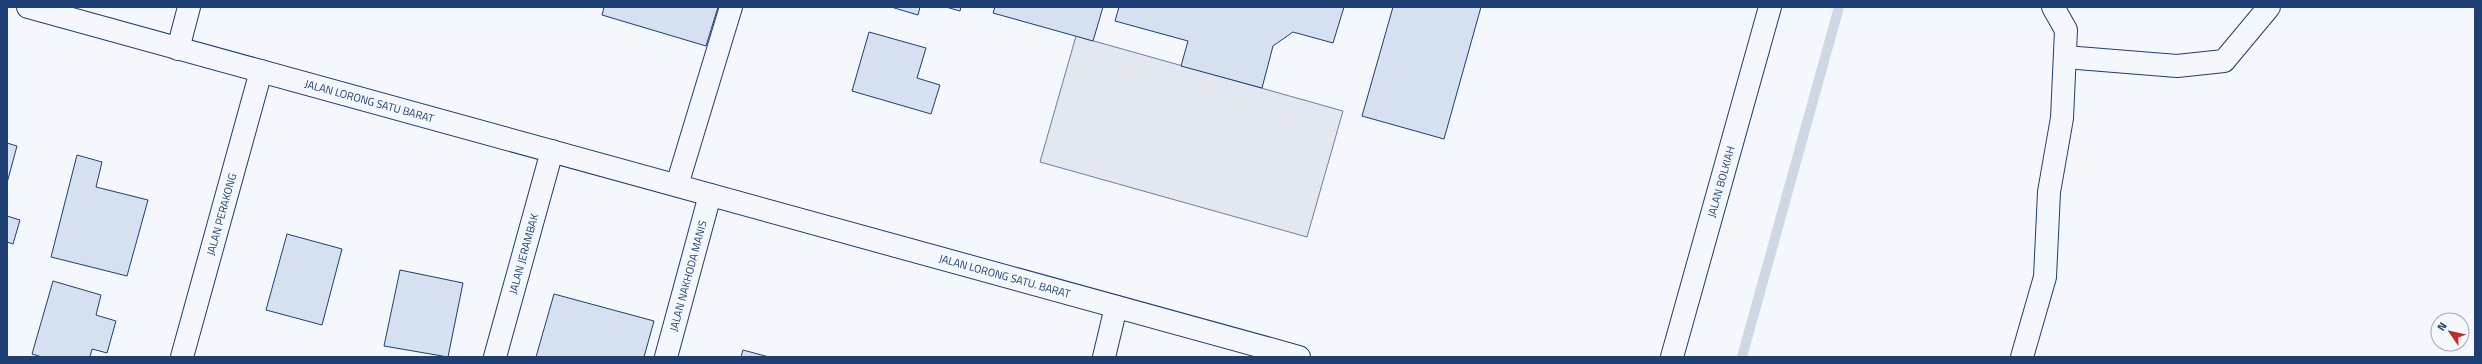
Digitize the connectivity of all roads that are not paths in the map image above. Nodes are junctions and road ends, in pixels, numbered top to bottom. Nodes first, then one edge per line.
1 (28, 7) edge
2 (189, 7) edge
3 (731, 7) edge
4 (1770, 7) edge
5 (2053, 7) edge
6 (2269, 7) edge
7 (178, 48) junction
8 (2065, 57) junction
9 (261, 71) junction
10 (552, 151) junction
11 (677, 185) junction
12 (710, 195) junction
13 (1116, 307) junction
14 (182, 357) edge
15 (495, 357) edge
16 (666, 357) edge
17 (1104, 357) edge
18 (1299, 357) edge
19 (1672, 357) edge
20 (2022, 357) edge

1 - 7 street, JALAN LORONG SATU BARAT
2 - 7 street
3 - 11 street
4 - 19 street, JALAN BOLKIAH
5 - 8 street
6 - 8 street
7 - 9 street, JALAN LORONG SATU BARAT
8 - 20 street
9 - 10 street, JALAN LORONG SATU BARAT
9 - 14 street, JALAN PERAKONG
10 - 11 street, JALAN LORONG SATU BARAT
10 - 15 street, JALAN JERAMBAK
11 - 12 street, JALAN LORONG SATU BARAT
12 - 13 street, JALAN LORONG SATU. BARAT
12 - 16 street, JALAN NAKHODA MANIS
13 - 17 street
13 - 18 street, JALAN LORONG SATU. BARAT

